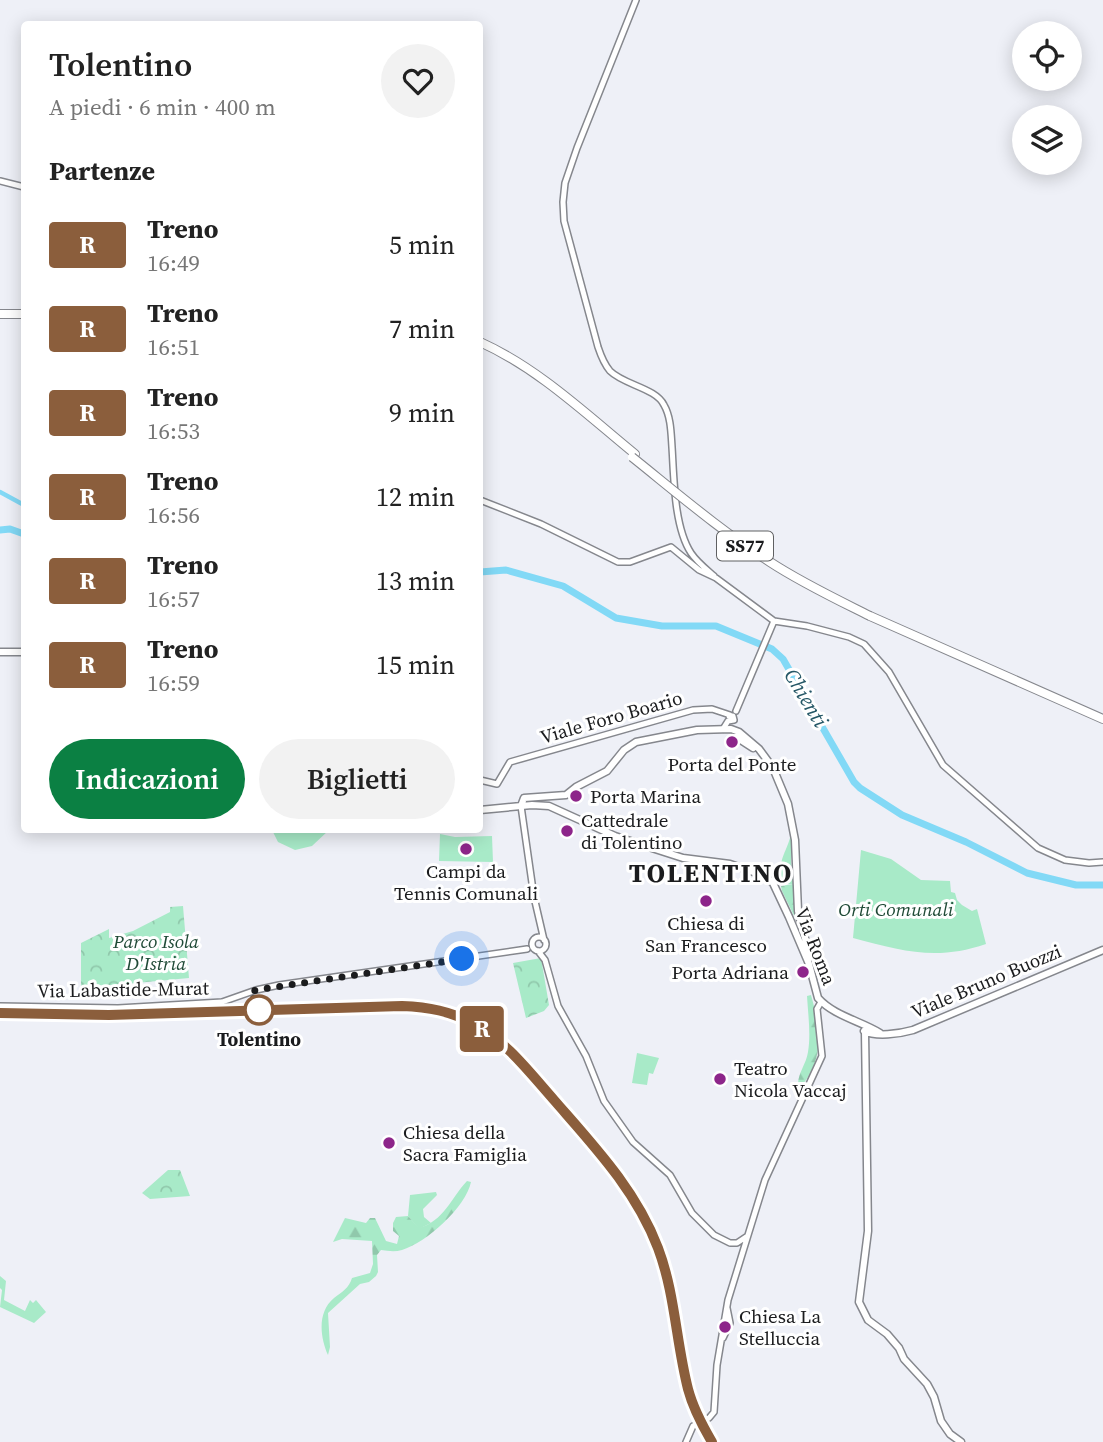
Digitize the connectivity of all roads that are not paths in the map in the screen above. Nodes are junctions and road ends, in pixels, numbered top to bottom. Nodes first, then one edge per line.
1 (636, 0) edge
2 (0, 181) edge
3 (21, 186) edge
4 (0, 316) edge
5 (21, 316) edge
6 (483, 347) edge
7 (483, 501) edge
8 (716, 578) junction
9 (774, 621) junction
10 (0, 652) edge
11 (21, 652) edge
12 (1103, 717) edge
13 (731, 723) junction
14 (483, 781) edge
15 (521, 806) junction
16 (483, 809) edge
17 (1103, 862) edge
18 (540, 932) junction
19 (536, 938) junction
20 (544, 940) junction
21 (533, 949) junction
22 (1103, 950) edge
23 (808, 964) junction
24 (825, 1004) junction
25 (0, 1006) edge
26 (865, 1030) junction
27 (748, 1234) junction
28 (737, 1243) junction
29 (743, 1252) junction
30 (686, 1442) edge
31 (961, 1442) edge

1 - 8 street
2 - 3 street
4 - 5 highway
6 - 12 highway, SS77, bridge
7 - 8 street
8 - 9 street
9 - 13 street
9 - 17 street
10 - 11 main road
13 - 14 street, Viale Foro Boario
13 - 15 main road
13 - 23 main road
15 - 16 main road
15 - 18 street
15 - 23 main road, Via Roma
18 - 19 street
18 - 20 street
19 - 20 street
19 - 21 street
20 - 21 street
21 - 25 street, Via Labastide-Murat
21 - 28 street
22 - 26 main road, Viale Bruno Buozzi
23 - 24 main road, Via Roma
24 - 26 main road, Viale Bruno Buozzi
24 - 27 street
26 - 31 main road
27 - 28 street
27 - 29 street
28 - 29 street
29 - 30 street

